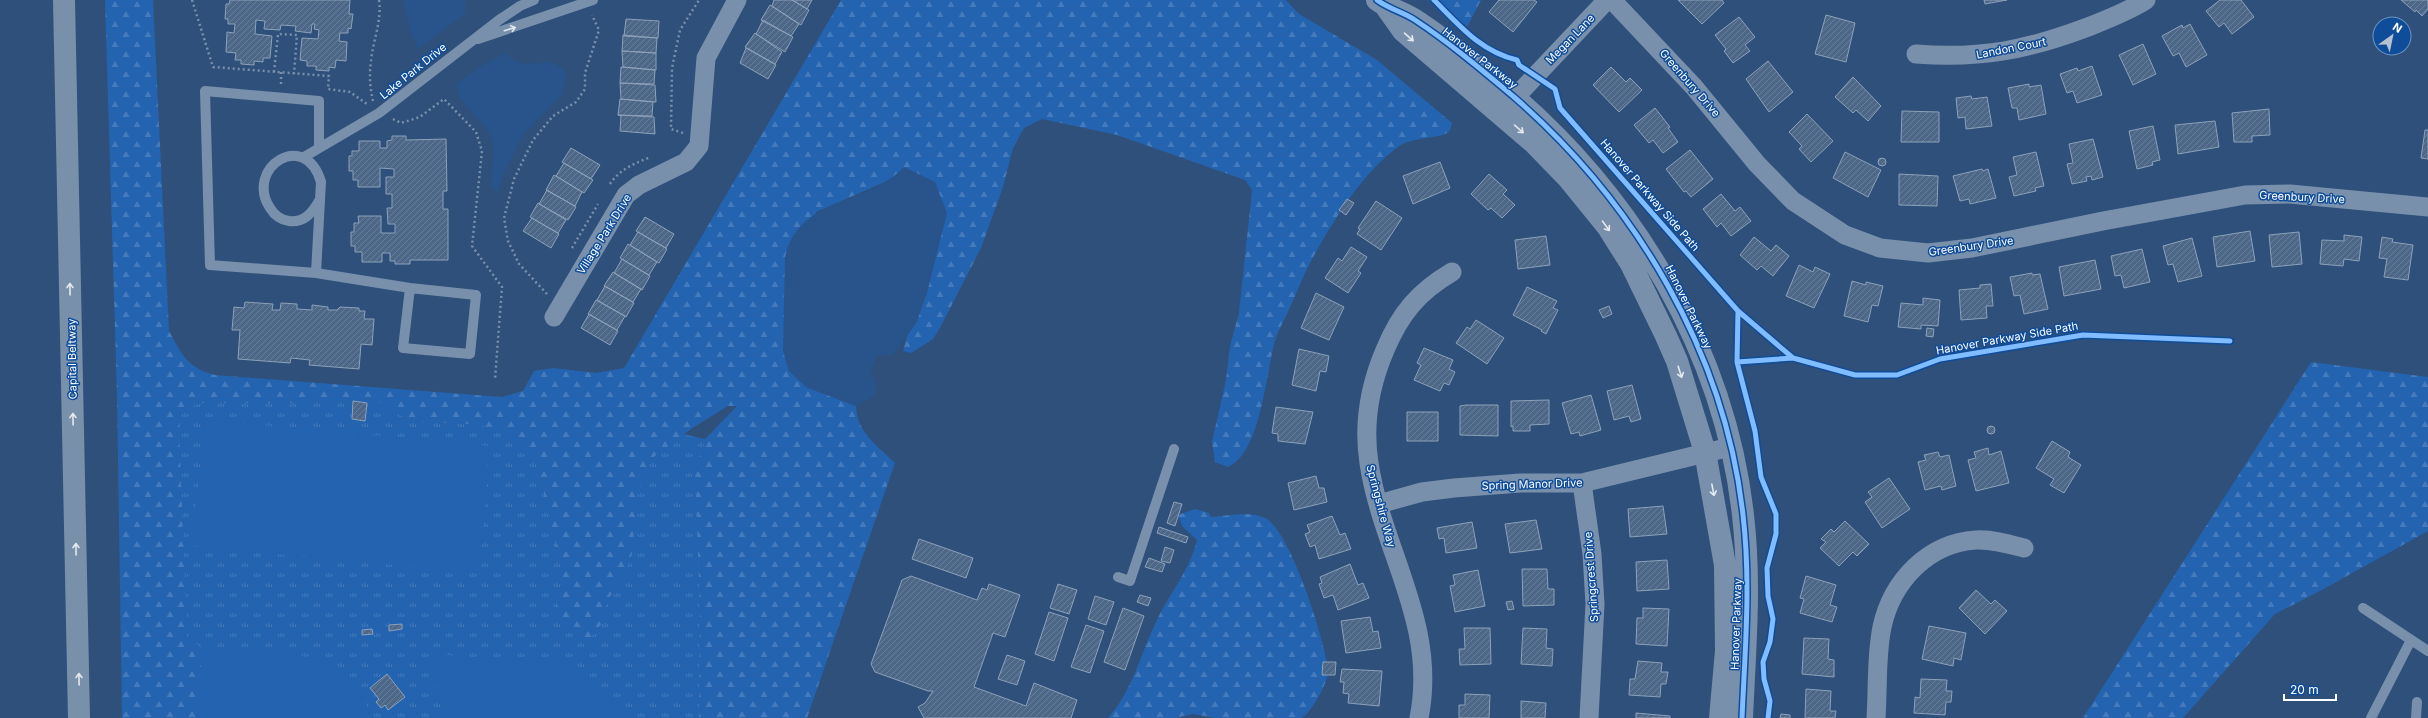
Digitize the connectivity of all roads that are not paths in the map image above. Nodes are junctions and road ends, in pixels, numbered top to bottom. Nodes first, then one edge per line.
1 (64, 0) edge
2 (534, 0) edge
3 (594, 0) edge
4 (737, 0) edge
5 (1607, 0) edge
6 (1612, 0) edge
7 (2146, 0) edge
8 (1381, 3) edge
9 (473, 40) junction
10 (1916, 54) dead end
11 (1508, 106) junction
12 (320, 147) junction
13 (304, 157) junction
14 (319, 201) junction
15 (2428, 207) edge
16 (1452, 272) dead end
17 (316, 273) junction
18 (410, 288) junction
19 (557, 309) road end
20 (1730, 447) junction
21 (1174, 449) dead end
22 (1705, 452) junction
23 (1582, 483) junction
24 (1379, 504) junction
25 (2024, 548) dead end
26 (1118, 577) dead end
27 (2363, 608) dead end
28 (2411, 640) junction
29 (2428, 651) edge
30 (2417, 702) dead end
31 (80, 718) edge
32 (1419, 718) edge
33 (1589, 718) edge
34 (1720, 718) edge
35 (1742, 718) edge
36 (1876, 718) edge
37 (2371, 718) edge
38 (2416, 718) edge

31 -> 1 highway, Capital Beltway
2 - 9 lane, Lake Park Drive
9 -> 3 lane
4 - 19 street, Village Park Drive
5 - 11 street, Megan Lane
6 - 15 street, Greenbury Drive
7 - 10 street, Landon Court
8 - 11 street, Hanover Parkway
9 - 12 lane, Lake Park Drive
11 - 20 street, Hanover Parkway
11 -> 22 street, Hanover Parkway
12 - 13 lane, Lake Park Drive
12 - 17 lane
13 - 14 lane
13 - 14 lane
14 - 17 lane
16 - 24 street, Springshire Way
17 - 18 lane
18 - 18 lane
20 - 22 street, Spring Manor Drive
20 - 35 street, Hanover Parkway
21 - 26 lane
22 - 23 street, Spring Manor Drive
22 -> 34 street, Hanover Parkway
23 - 24 street, Spring Manor Drive
23 - 33 street, Springcrest Drive
24 - 32 street, Springshire Way
25 - 36 street
27 - 28 lane
28 - 29 lane
28 - 37 lane
30 - 38 lane

